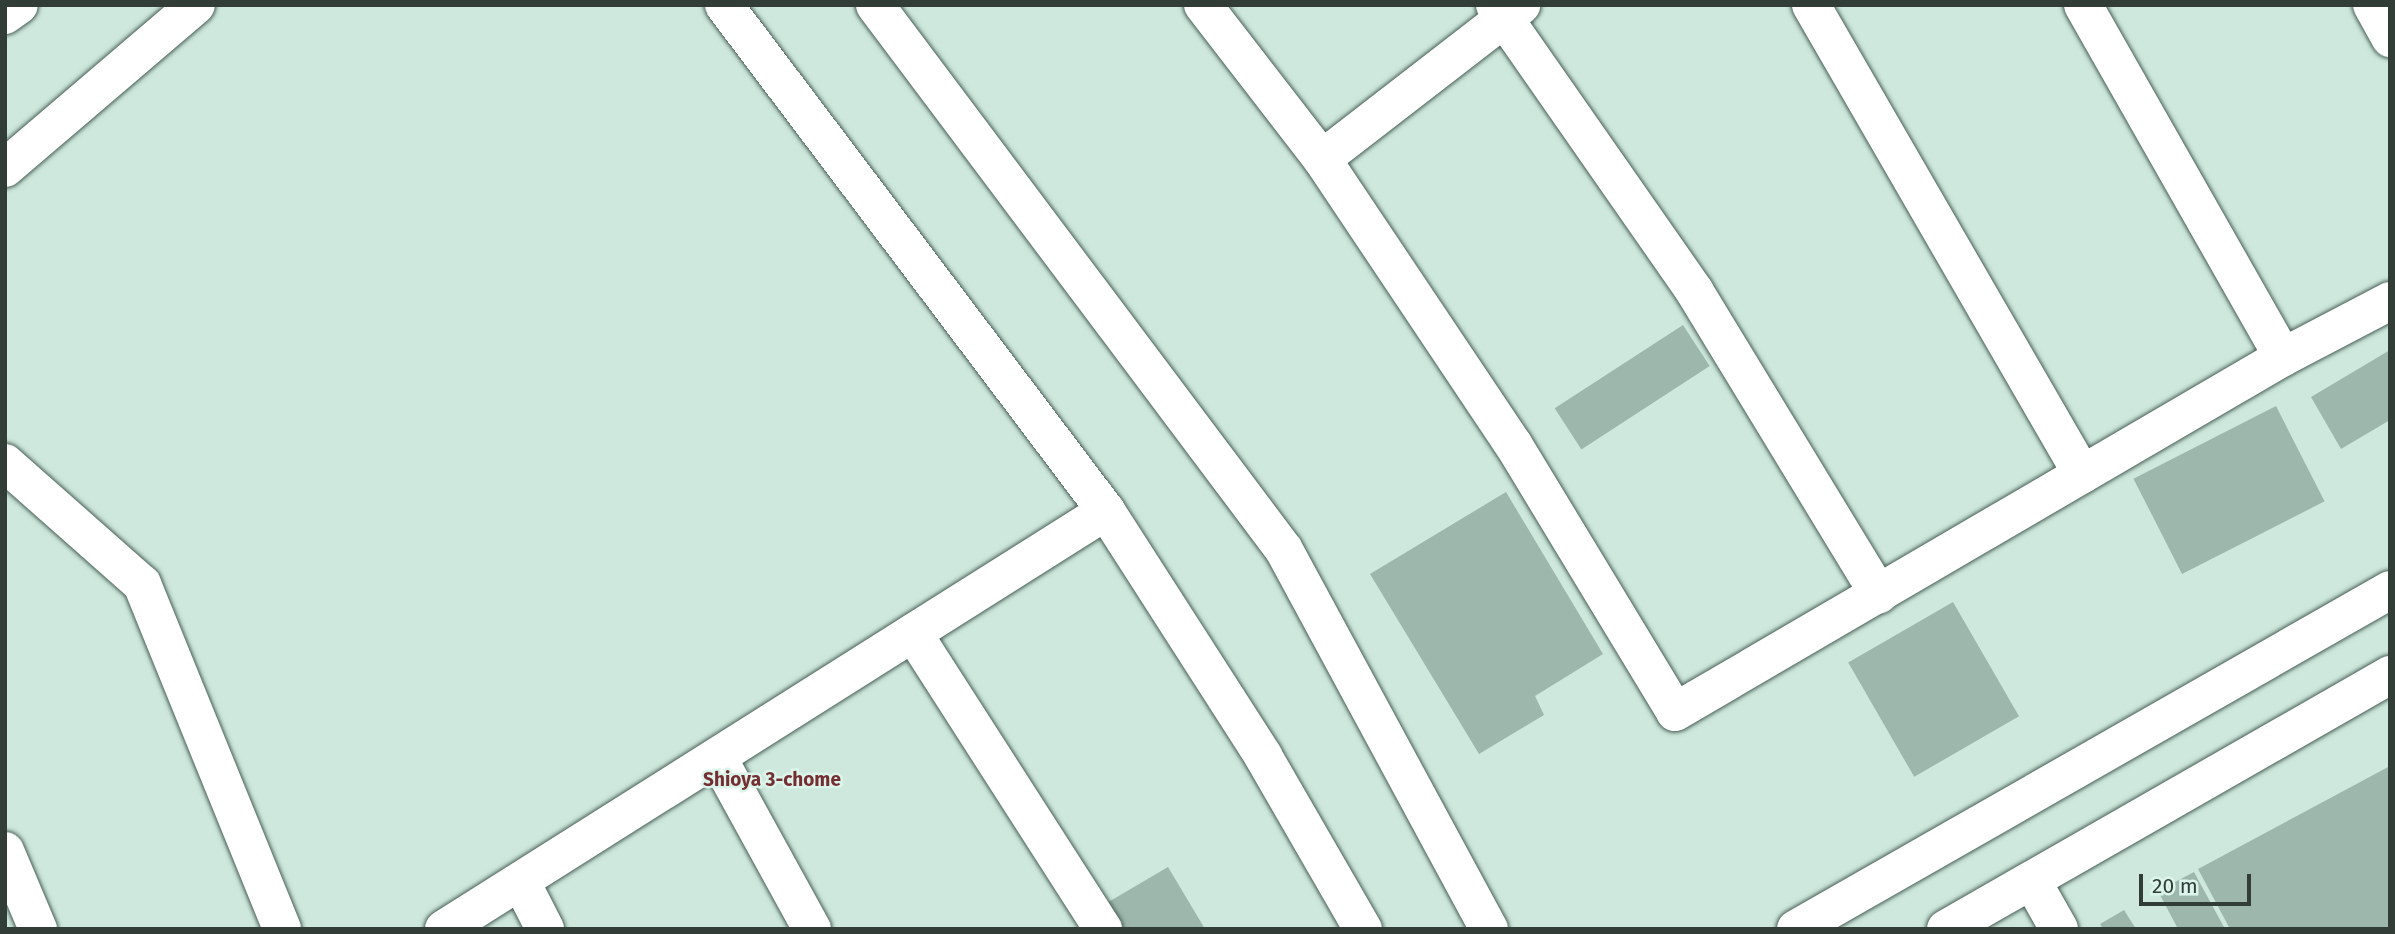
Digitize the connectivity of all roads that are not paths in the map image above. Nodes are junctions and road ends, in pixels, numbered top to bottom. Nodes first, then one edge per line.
1 (19, 5) edge
2 (196, 5) edge
3 (724, 5) edge
4 (875, 5) edge
5 (1203, 5) edge
6 (1811, 5) edge
7 (2083, 5) edge
8 (2372, 5) edge
9 (1507, 9) edge
10 (5, 15) edge
11 (2390, 38) edge
12 (1322, 159) junction
13 (5, 168) edge
14 (2390, 301) edge
15 (2283, 357) junction
16 (5, 463) edge
17 (2082, 474) junction
18 (1106, 511) junction
19 (2390, 590) edge
20 (1879, 595) junction
21 (913, 633) junction
22 (2390, 675) edge
23 (719, 760) junction
24 (5, 851) edge
25 (2032, 881) junction
26 (521, 882) junction
27 (38, 929) edge
28 (282, 929) edge
29 (444, 929) edge
30 (545, 929) edge
31 (813, 929) edge
32 (1103, 929) edge
33 (1363, 929) edge
34 (1489, 929) edge
35 (1796, 929) edge
36 (1946, 929) edge
37 (2059, 929) edge

1 - 10 street
2 - 13 street
3 - 18 street
4 - 34 street
5 - 12 street
6 - 17 street
7 - 15 street
8 - 11 street
9 - 12 street
9 - 20 street
12 - 20 street
14 - 15 street
15 - 17 street
16 - 28 street
17 - 20 street
18 - 21 street
18 - 33 street
19 - 35 street
21 - 23 street
21 - 32 street
22 - 25 street
23 - 26 street
23 - 31 street
24 - 27 street
25 - 36 street
25 - 37 street
26 - 29 street
26 - 30 street

